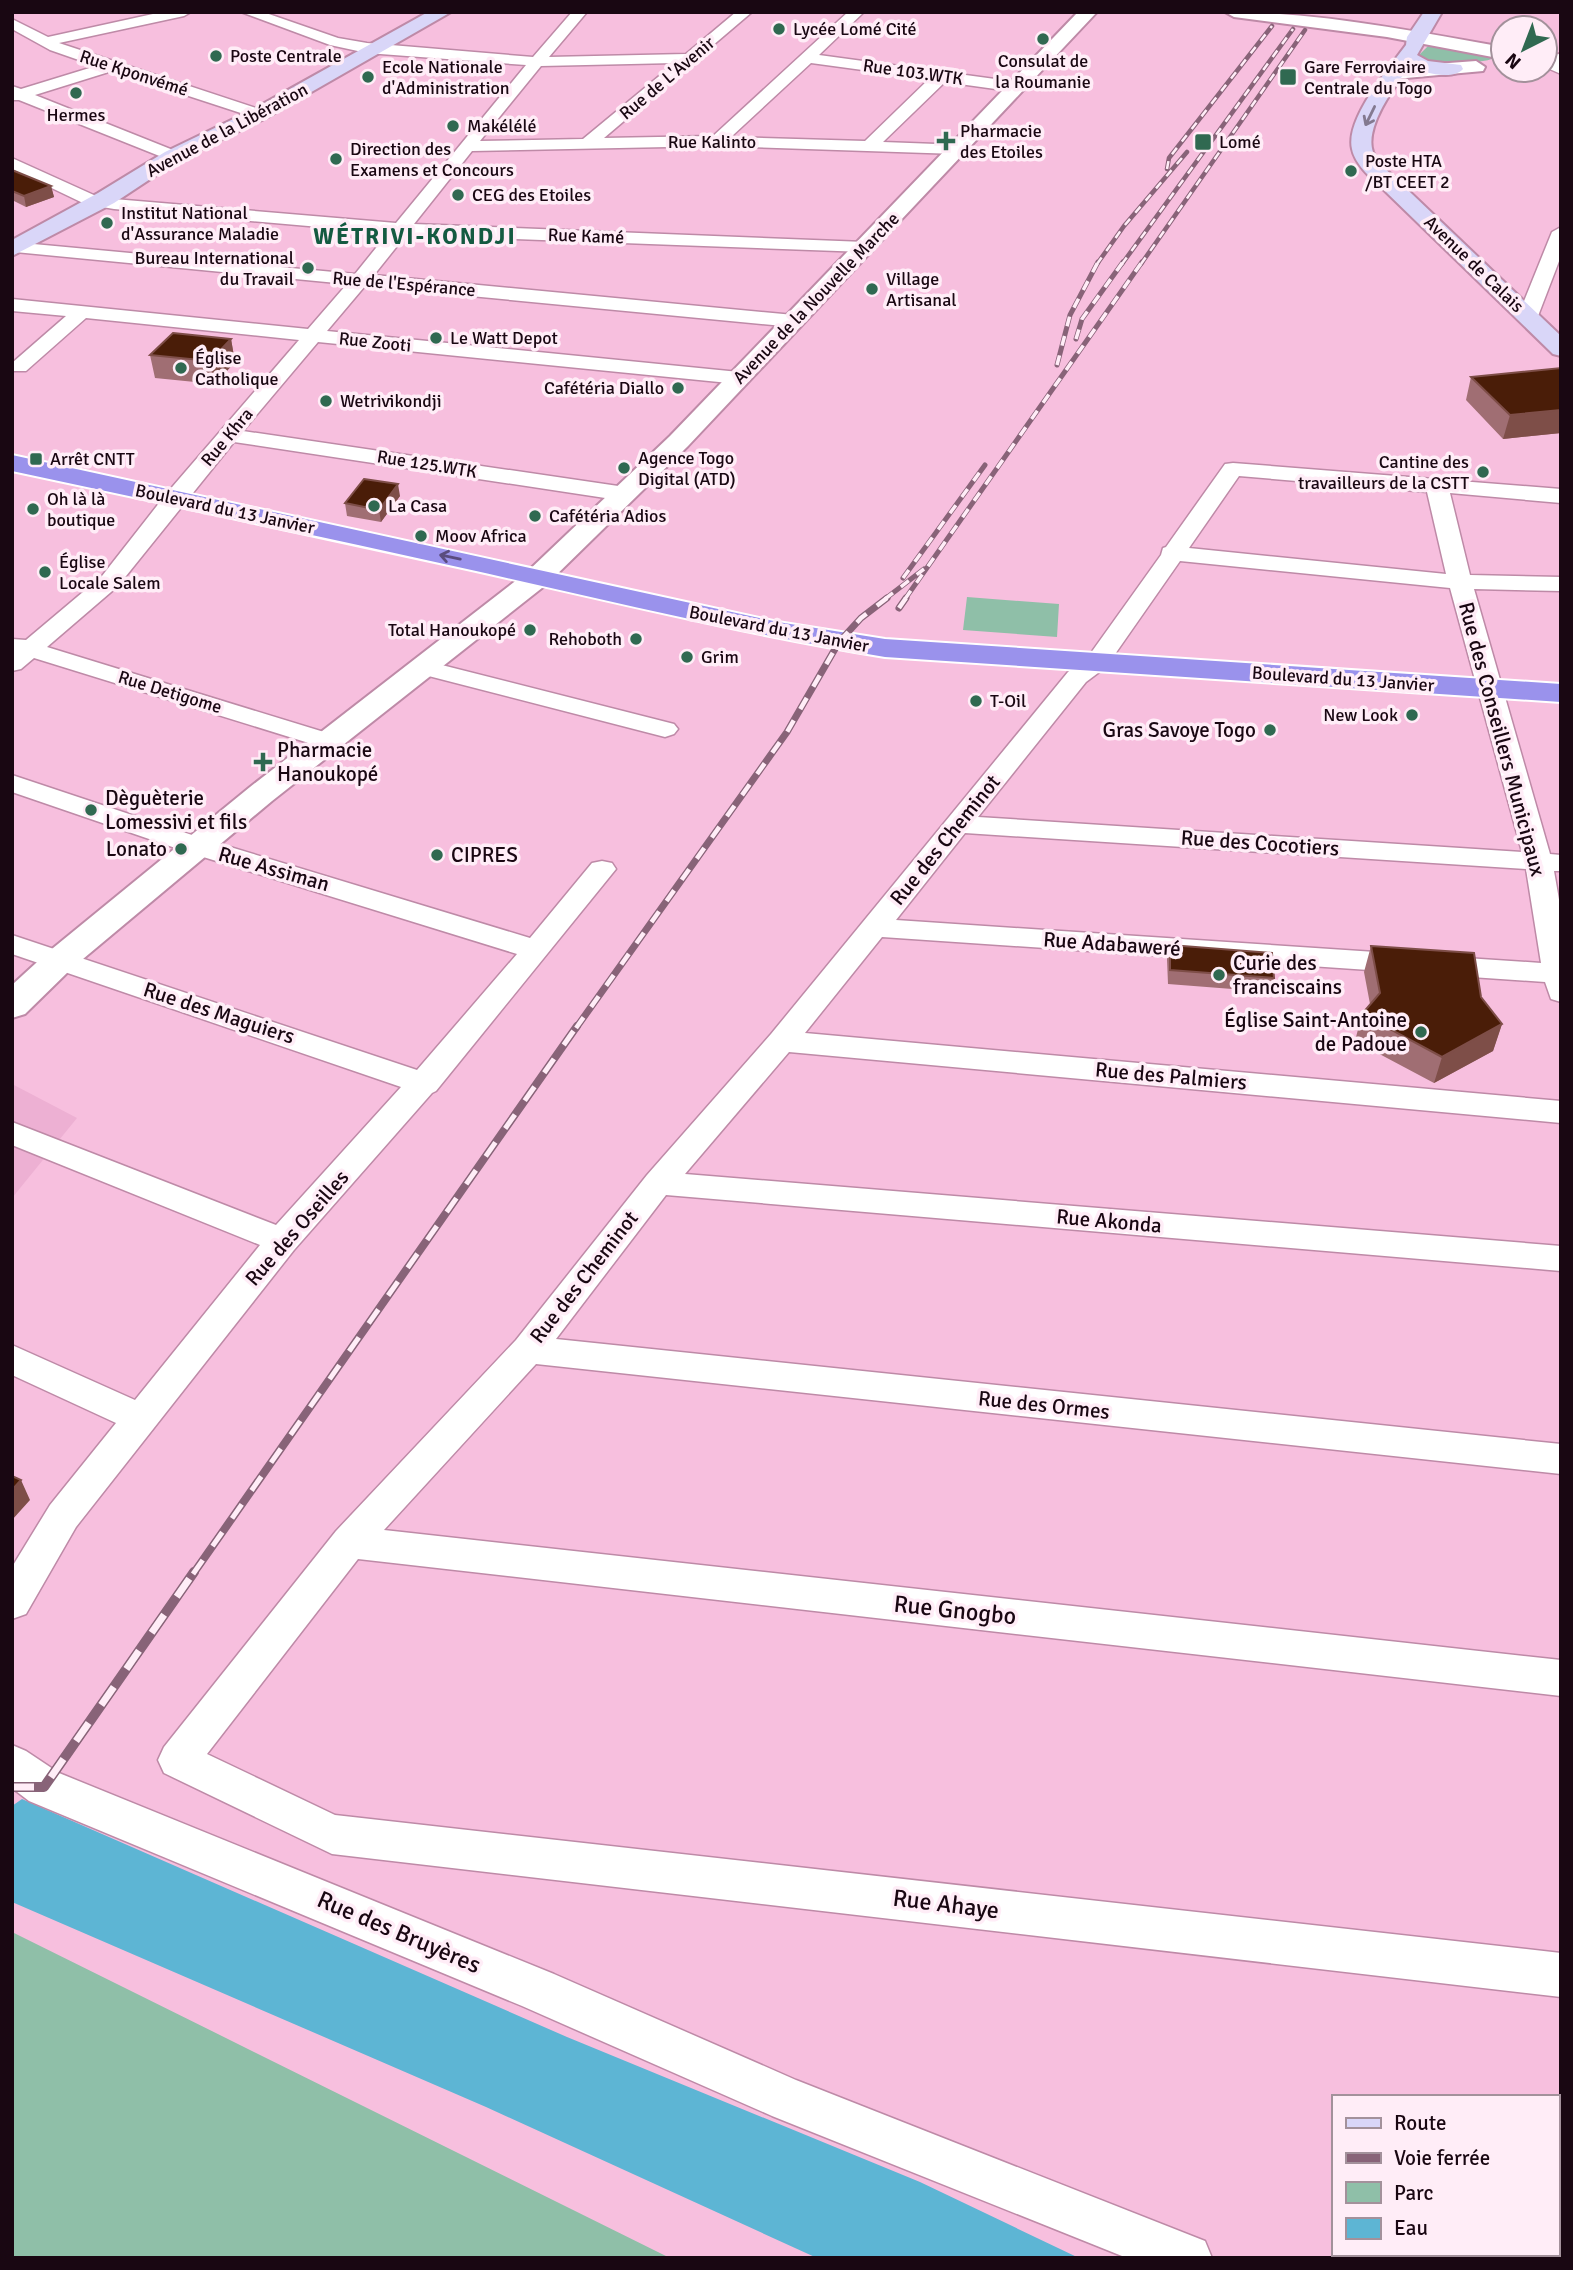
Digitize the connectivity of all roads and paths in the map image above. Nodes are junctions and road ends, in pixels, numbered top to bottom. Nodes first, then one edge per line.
1 (184, 12) edge
2 (248, 12) edge
3 (442, 12) edge
4 (580, 12) edge
5 (745, 12) edge
6 (858, 12) edge
7 (1088, 12) edge
8 (1234, 12) edge
9 (1433, 12) edge
10 (154, 15) edge
11 (12, 23) edge
12 (44, 43) junction
13 (1413, 46) junction
14 (23, 47) dead end
15 (378, 48) junction
16 (1489, 55) edge
17 (691, 58) junction
18 (809, 58) junction
19 (1489, 60) edge
20 (537, 62) junction
21 (114, 65) junction
22 (1454, 69) junction
23 (1395, 73) junction
24 (942, 76) junction
25 (1017, 87) junction
26 (15, 94) edge
27 (258, 114) junction
28 (717, 141) junction
29 (588, 143) junction
30 (870, 145) junction
31 (467, 146) junction
32 (957, 149) junction
33 (172, 156) junction
34 (12, 163) edge
35 (98, 202) junction
36 (402, 229) junction
37 (1561, 232) edge
38 (864, 247) junction
39 (13, 248) edge
40 (359, 280) junction
41 (12, 305) edge
42 (82, 312) junction
43 (1528, 316) junction
44 (794, 321) junction
45 (312, 334) junction
46 (1561, 349) edge
47 (19, 367) dead end
48 (739, 378) junction
49 (229, 435) junction
50 (12, 463) edge
51 (12, 485) edge
52 (1437, 486) junction
53 (625, 494) junction
54 (1561, 496) edge
55 (168, 507) junction
56 (1171, 554) junction
57 (1460, 582) junction
58 (1561, 584) edge
59 (526, 586) junction
60 (23, 646) edge
61 (12, 664) edge
62 (422, 667) junction
63 (1087, 670) junction
64 (1561, 693) edge
65 (1494, 696) junction
66 (1561, 708) edge
67 (664, 729) dead end
68 (328, 741) junction
69 (12, 783) edge
70 (958, 824) junction
71 (197, 846) junction
72 (1549, 862) edge
73 (602, 869) dead end
74 (873, 928) junction
75 (12, 944) edge
76 (537, 950) junction
77 (59, 961) junction
78 (1559, 980) edge
79 (12, 1006) edge
80 (782, 1041) junction
81 (425, 1084) junction
82 (1561, 1112) edge
83 (12, 1133) edge
84 (658, 1183) junction
85 (282, 1241) junction
86 (1561, 1259) edge
87 (528, 1350) junction
88 (12, 1359) edge
89 (141, 1419) junction
90 (1561, 1459) edge
91 (349, 1542) junction
92 (12, 1602) edge
93 (1561, 1678) edge
94 (12, 1764) edge
95 (332, 1834) joint
96 (1561, 1975) edge
97 (1188, 2258) edge

1 - 10 street
2 - 15 street
3 - 15 main road, Avenue de la Libération
4 - 20 street, Rue Khra
5 - 17 street, Rue de L'Avenir
6 - 18 street
7 - 25 street, Avenue de la Nouvelle Marche
8 - 13 street
9 - 13 main road, Avenue de Calais
10 - 12 street
11 - 12 street, Rue Kponvémé
12 - 14 street
12 - 21 street, Rue Kponvémé
13 - 16 street
13 - 22 main road
13 - 23 main road, Avenue de Calais
15 - 20 street
15 - 27 main road, Avenue de la Libération
17 - 20 street
17 - 29 street, Rue de L'Avenir
18 - 24 street, Rue 103.WTK
18 - 28 street
19 - 22 street
20 - 31 street, Rue Khra
21 - 26 street
21 - 27 street, Rue Kponvémé
22 - 23 street
23 -> 43 main road, Avenue de Calais
24 - 25 street, Rue 103.WTK
24 - 30 street
25 - 32 street, Avenue de la Nouvelle Marche
26 - 33 street
27 - 33 main road, Avenue de la Libération
28 - 29 street, Rue Kalinto
28 - 30 street, Rue Kalinto
29 - 31 street, Rue Kalinto
30 - 32 street, Rue Kalinto
31 - 36 street, Rue Khra
32 - 38 street, Avenue de la Nouvelle Marche
33 - 35 main road, Avenue de la Libération
34 - 35 street, Rue Kamé
35 - 36 street, Rue Kamé
35 - 39 main road, Avenue de la Libération
36 - 38 street, Rue Kamé
36 - 40 street, Rue Khra
37 - 43 street
38 - 44 street, Avenue de la Nouvelle Marche
39 - 40 street, Rue de l'Espérance
40 - 44 street, Rue de l'Espérance
40 - 45 street, Rue Khra
41 - 42 street, Rue Zooti
42 - 45 street, Rue Zooti
42 - 47 street
43 - 46 main road, Avenue de Calais
44 - 48 street, Avenue de la Nouvelle Marche
45 - 48 street, Rue Zooti
45 - 49 street, Rue Khra
48 - 53 street, Avenue de la Nouvelle Marche
49 - 53 street, Rue 125.WTK
49 - 55 street, Rue Khra
50 - 55 highway, Boulevard du 13 Janvier
51 - 55 highway, Boulevard du 13 Janvier
52 - 54 street
52 - 56 street, Rue des Cheminot
52 - 57 street, Rue des Conseillers Municipaux
53 - 59 street, Avenue de la Nouvelle Marche
55 - 59 highway, Boulevard du 13 Janvier
55 - 60 street, Rue Khra
56 - 57 street
56 - 63 street, Rue des Cheminot
57 - 58 street
57 - 65 street, Rue des Conseillers Municipaux
59 - 62 street, Avenue de la Nouvelle Marche
59 - 63 highway, Boulevard du 13 Janvier
60 - 61 street, Rue Khra
60 - 68 street, Rue Detigome
62 - 67 street
62 - 68 street, Avenue de la Nouvelle Marche
63 - 65 highway, Boulevard du 13 Janvier
63 - 70 street, Rue des Cheminot
64 - 65 highway, Boulevard du 13 Janvier
65 - 66 highway, Boulevard du 13 Janvier
65 - 72 street, Rue des Conseillers Municipaux
68 - 71 street, Avenue de la Nouvelle Marche
69 - 71 street, Rue Assiman
70 - 72 street, Rue des Cocotiers
70 - 74 street, Rue des Cheminot
71 - 76 street, Rue Assiman
71 - 77 street, Avenue de la Nouvelle Marche
72 - 78 street, Rue des Conseillers Municipaux
73 - 76 street, Rue des Oseilles
74 - 78 street, Rue Adabaweré
74 - 80 street, Rue des Cheminot
75 - 77 street, Rue des Maguiers
76 - 81 street, Rue des Oseilles
77 - 79 street, Avenue de la Nouvelle Marche
77 - 81 street, Rue des Maguiers
80 - 82 street, Rue des Palmiers
80 - 84 street, Rue des Cheminot
81 - 85 street, Rue des Oseilles
83 - 85 street
84 - 86 street, Rue Akonda
84 - 87 street, Rue des Cheminot
85 - 89 street, Rue des Oseilles
87 - 90 street, Rue des Ormes
87 - 91 street, Rue des Cheminot
88 - 89 street
89 - 92 street, Rue des Oseilles
91 - 93 street, Rue Gnogbo
91 - 95 street, Rue des Cheminot
94 - 97 street, Rue des Bruyères
95 - 96 street, Rue Ahaye

